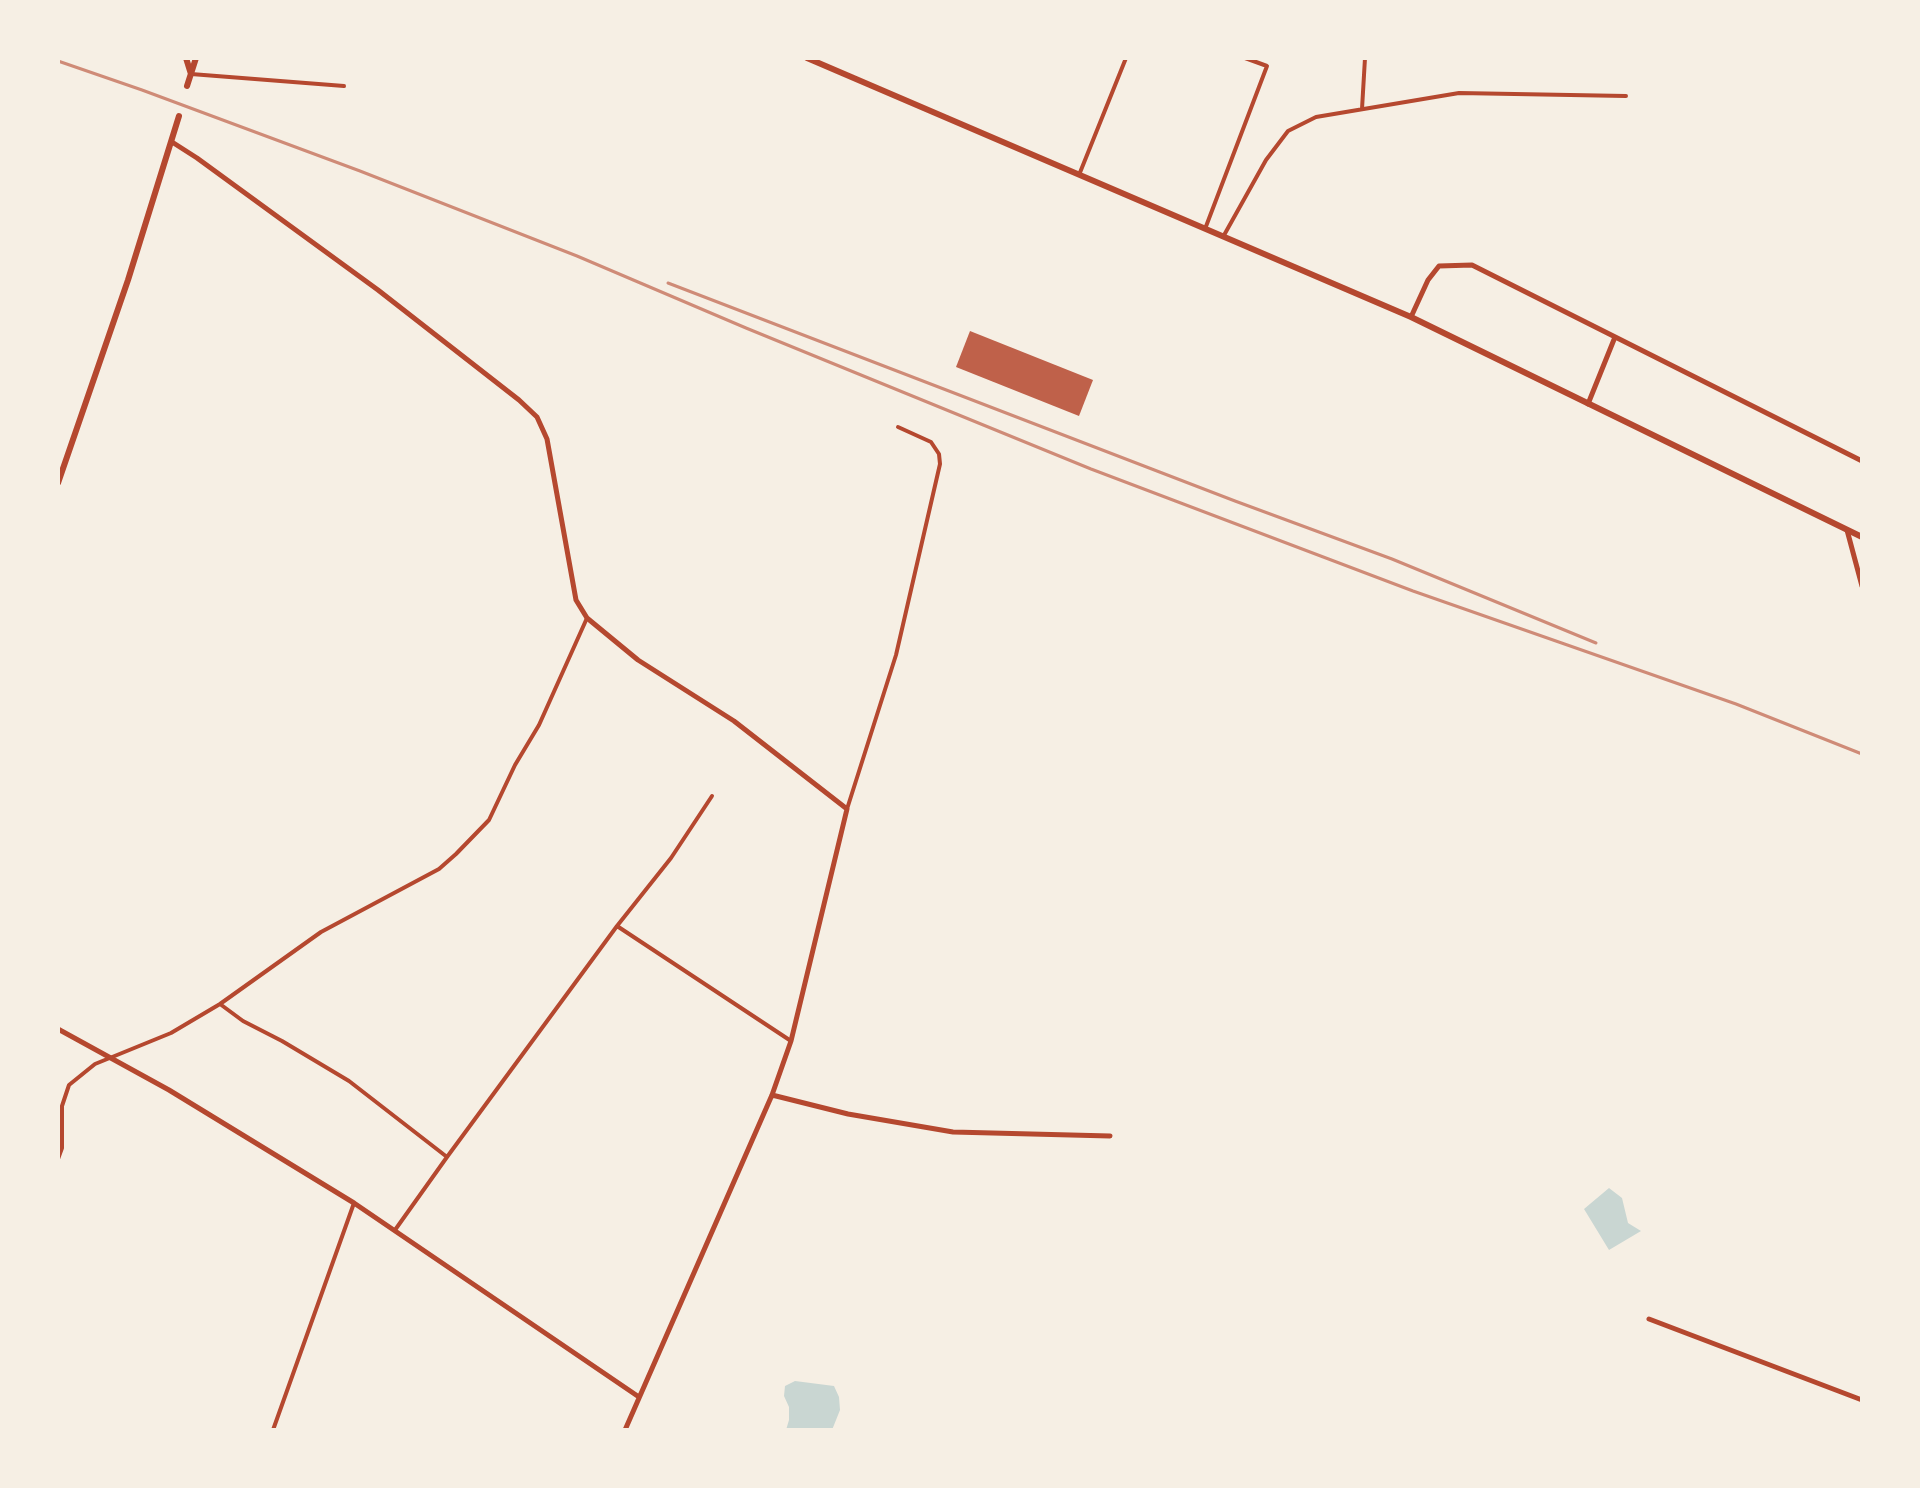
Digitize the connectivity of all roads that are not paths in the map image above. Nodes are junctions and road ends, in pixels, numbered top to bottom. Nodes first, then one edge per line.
1 (186, 58) edge
2 (196, 58) edge
3 (807, 58) edge
4 (1126, 58) edge
5 (1245, 58) edge
6 (1365, 58) edge
7 (191, 74) junction
8 (187, 86) dead end
9 (344, 86) dead end
10 (1626, 96) dead end
11 (1362, 109) junction
12 (179, 116) dead end
13 (172, 142) junction
14 (1079, 175) junction
15 (1205, 229) junction
16 (1223, 237) junction
17 (1411, 317) junction
18 (1615, 337) junction
19 (1588, 404) junction
20 (898, 427) dead end
21 (1862, 461) edge
22 (58, 483) edge
23 (1847, 530) junction
24 (1862, 537) edge
25 (1862, 586) edge
26 (587, 618) junction
27 (712, 796) dead end
28 (847, 809) junction
29 (617, 926) junction
30 (220, 1004) junction
31 (58, 1029) edge
32 (791, 1041) junction
33 (110, 1057) junction
34 (772, 1095) junction
35 (1110, 1136) dead end
36 (447, 1157) junction
37 (58, 1159) edge
38 (354, 1203) junction
39 (394, 1231) junction
40 (1649, 1319) dead end
41 (639, 1397) junction
42 (1862, 1400) edge
43 (273, 1430) edge
44 (625, 1430) edge

1 - 7 main road
2 - 7 main road
3 - 14 main road
4 - 14 street
5 - 15 street
6 - 11 street
7 - 8 main road
7 - 9 street
10 - 11 street
11 - 16 street
12 - 13 main road
13 - 22 main road
13 - 26 street
14 - 15 main road
15 - 16 main road
16 - 17 main road
17 - 18 street
17 - 19 main road
18 - 19 street
18 - 21 street
19 - 23 main road
20 - 28 street
23 - 24 main road
23 - 25 street
26 - 28 street
26 - 30 street
27 - 29 street
28 - 32 street
29 - 32 street
29 - 36 street
30 - 33 street
30 - 36 street
31 - 33 street
32 - 34 street
33 - 37 street
33 - 38 street
34 - 35 street
34 - 41 street
36 - 39 street
38 - 39 street
38 - 43 street
39 - 41 street
40 - 42 street
41 - 44 street

